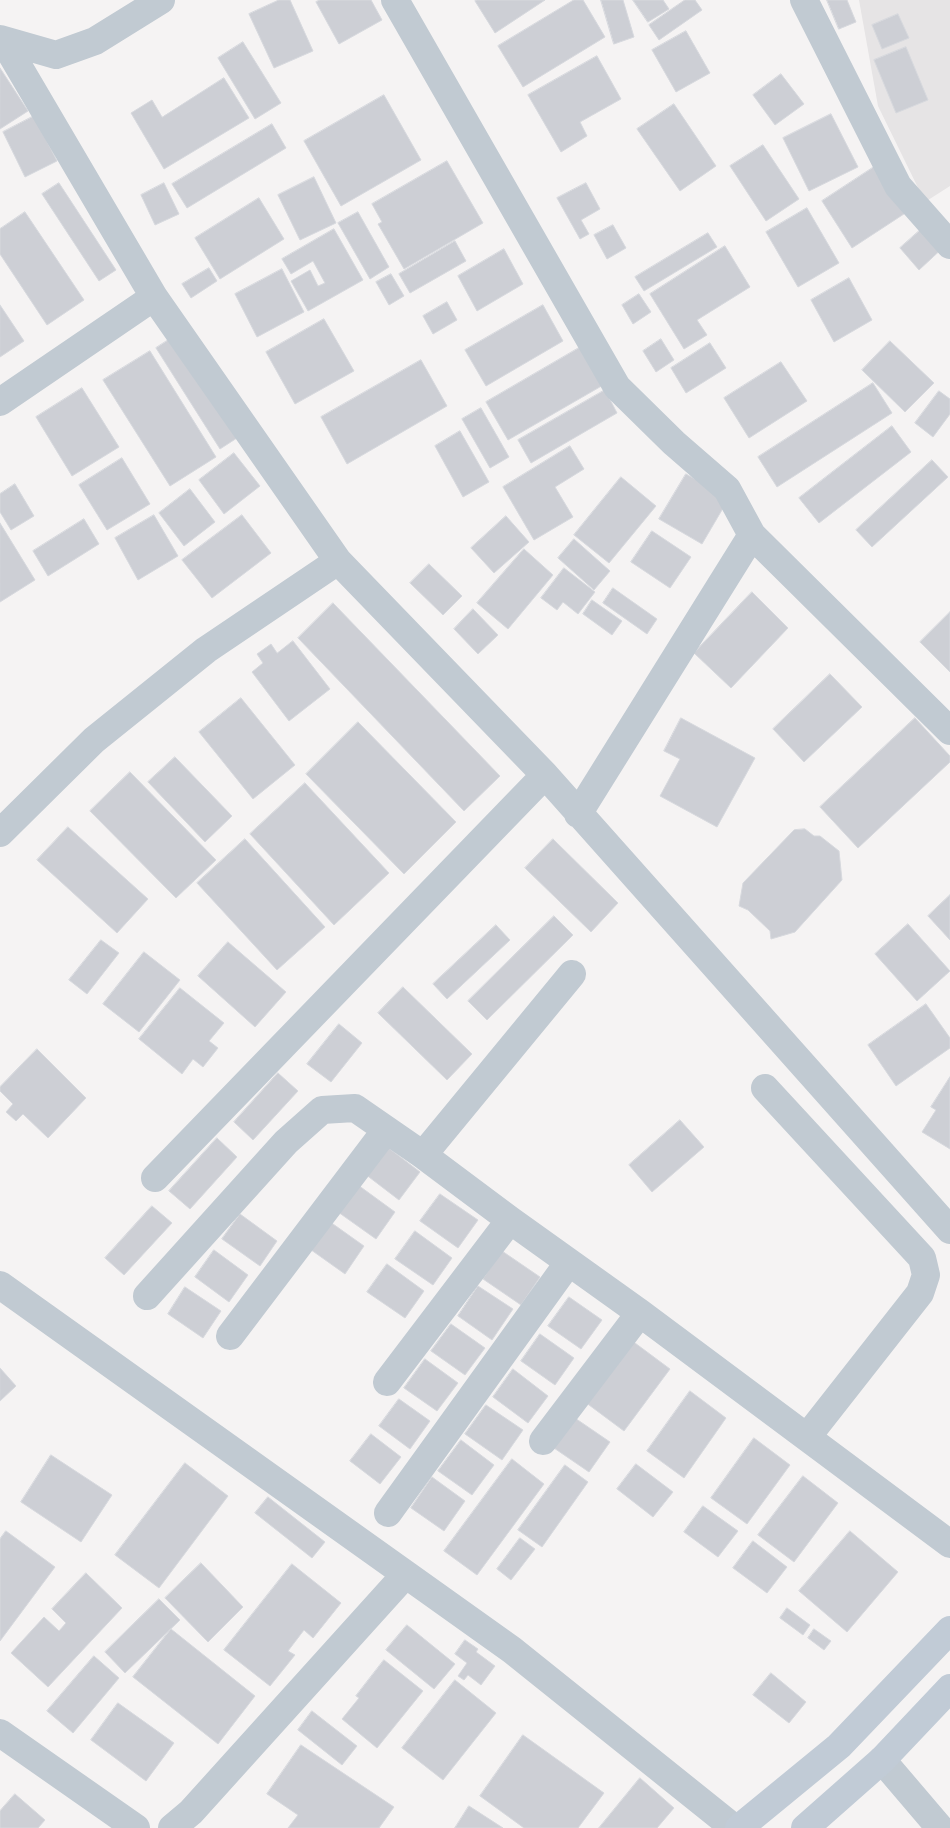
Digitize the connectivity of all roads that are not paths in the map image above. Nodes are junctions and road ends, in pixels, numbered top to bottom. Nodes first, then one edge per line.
1 (161, 0) edge
2 (395, 0) edge
3 (804, 0) edge
4 (2, 40) edge
5 (950, 245) edge
6 (154, 297) junction
7 (0, 402) edge
8 (752, 535) junction
9 (338, 561) junction
10 (950, 731) edge
11 (544, 775) junction
12 (578, 814) junction
13 (0, 834) edge
14 (572, 974) dead end
15 (765, 1088) dead end
16 (386, 1130) junction
17 (423, 1155) junction
18 (155, 1178) dead end
19 (510, 1220) junction
20 (950, 1230) edge
21 (569, 1262) junction
22 (0, 1284) edge
23 (148, 1296) dead end
24 (640, 1313) junction
25 (230, 1336) dead end
26 (387, 1382) dead end
27 (807, 1438) junction
28 (543, 1441) dead end
29 (388, 1512) dead end
30 (950, 1544) edge
31 (405, 1575) junction
32 (950, 1630) edge
33 (950, 1688) edge
34 (0, 1733) edge
35 (882, 1760) junction
36 (136, 1828) edge
37 (172, 1828) edge
38 (734, 1828) edge
39 (738, 1828) edge
40 (805, 1828) edge
41 (940, 1828) edge

1 - 4 street
2 - 8 street
3 - 5 street
4 - 6 street
6 - 7 street
6 - 9 street
8 - 10 street
8 - 12 street
9 - 11 street
9 - 13 street
11 - 12 street
11 - 18 street
12 - 20 street
14 - 17 street
15 - 27 street
16 - 17 street
16 - 23 street
16 - 25 street
17 - 19 street
19 - 21 street
19 - 26 street
21 - 24 street
21 - 29 street
22 - 31 street
24 - 27 street
24 - 28 street
27 - 30 street
31 - 37 street
31 - 38 street
32 - 39 main road
33 - 35 main road
34 - 36 street
35 - 40 main road
35 - 41 street

